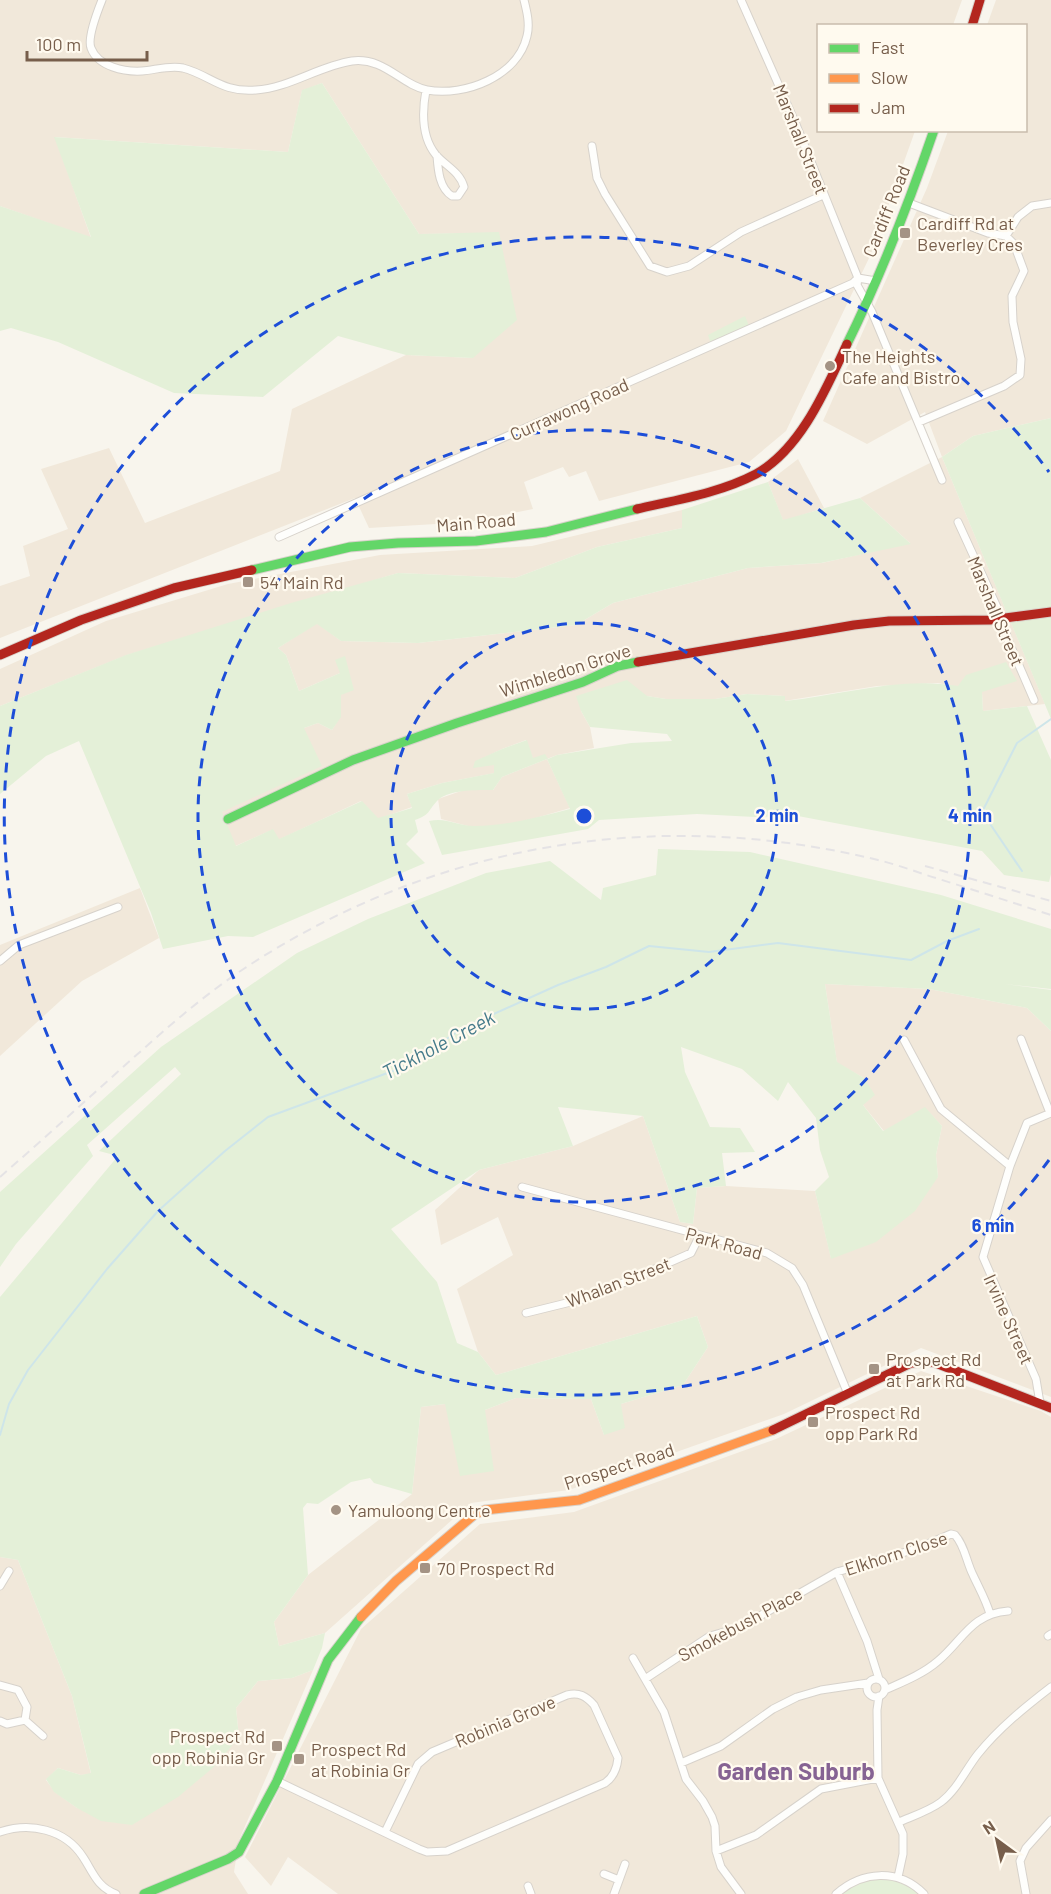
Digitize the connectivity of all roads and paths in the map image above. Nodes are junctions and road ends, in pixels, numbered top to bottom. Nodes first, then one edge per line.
1 (102, 0) edge
2 (524, 0) edge
3 (741, 0) edge
4 (980, 0) edge
5 (973, 24) edge
6 (426, 90) junction
7 (933, 132) edge
8 (592, 146) dead end
9 (437, 156) junction
10 (823, 195) junction
11 (909, 203) junction
12 (1051, 203) edge
13 (1006, 236) junction
14 (858, 278) junction
15 (876, 281) junction
16 (867, 303) junction
17 (919, 422) junction
18 (942, 480) dead end
19 (958, 522) dead end
20 (279, 537) dead end
21 (1051, 612) edge
22 (1002, 618) junction
23 (0, 656) edge
24 (1034, 700) dead end
25 (228, 819) dead end
26 (118, 907) dead end
27 (0, 961) edge
28 (1021, 1039) dead end
29 (904, 1040) dead end
30 (1051, 1113) edge
31 (1010, 1166) junction
32 (522, 1187) dead end
33 (699, 1237) junction
34 (526, 1313) dead end
35 (848, 1394) junction
36 (1040, 1403) junction
37 (1051, 1408) edge
38 (9, 1571) dead end
39 (837, 1572) junction
40 (0, 1586) edge
41 (1008, 1611) dead end
42 (990, 1614) junction
43 (633, 1658) dead end
44 (645, 1679) junction
45 (0, 1685) edge
46 (876, 1687) junction
47 (1051, 1688) edge
48 (26, 1720) junction
49 (0, 1721) edge
50 (43, 1736) dead end
51 (681, 1763) junction
52 (878, 1778) junction
53 (277, 1780) junction
54 (1051, 1820) edge
55 (899, 1822) junction
56 (0, 1832) edge
57 (385, 1832) junction
58 (716, 1851) junction
59 (625, 1864) dead end
60 (604, 1874) dead end
61 (898, 1877) junction
62 (619, 1880) junction
63 (528, 1886) dead end
64 (116, 1894) edge
65 (144, 1894) edge
66 (531, 1894) edge
67 (614, 1894) edge
68 (741, 1894) edge
69 (836, 1894) edge
70 (924, 1894) edge
71 (1026, 1894) edge

1 - 6 street
2 - 6 street
3 - 10 street, Marshall Street
4 - 5 street
6 - 9 street
7 - 11 street, Cardiff Road
8 - 10 street
9 - 9 street
10 - 14 street, Marshall Street
11 - 13 street
11 - 15 street, Cardiff Road
12 - 13 street
13 - 17 street
14 - 15 street
14 - 16 street, Marshall Street
14 - 20 street, Currawong Road
15 - 16 street, Cardiff Road
16 - 17 street, Marshall Street
16 - 23 street, Main Road
17 - 18 street, Marshall Street
19 - 22 street, Marshall Street
21 - 22 street, Wimbledon Grove
22 - 24 street, Marshall Street
22 - 25 street, Wimbledon Grove
26 - 27 street
28 - 30 street
29 - 31 street
30 - 31 street, Irvine Street
31 - 36 street, Irvine Street
32 - 33 street, Park Road
33 - 34 street, Whalan Street
33 - 35 street, Park Road
35 - 36 street, Prospect Road
35 - 53 street, Prospect Road
36 - 37 street, Prospect Road
38 - 40 street
39 - 42 street, Elkhorn Close
39 - 44 street, Smokebush Place
39 - 46 street
41 - 42 street
42 - 46 street
43 - 44 street
44 - 51 street
45 - 48 street
46 - 51 street
46 - 52 street
47 - 55 street
48 - 49 street
48 - 50 street
51 - 58 street
52 - 55 street
52 - 58 street
53 - 57 street, Robinia Grove
53 - 65 street, Prospect Road
54 - 71 street
55 - 61 street
56 - 64 street
57 - 57 street, Robinia Grove
58 - 68 street
59 - 62 street
60 - 62 street
61 - 69 street
61 - 70 street
62 - 67 street
63 - 66 street

